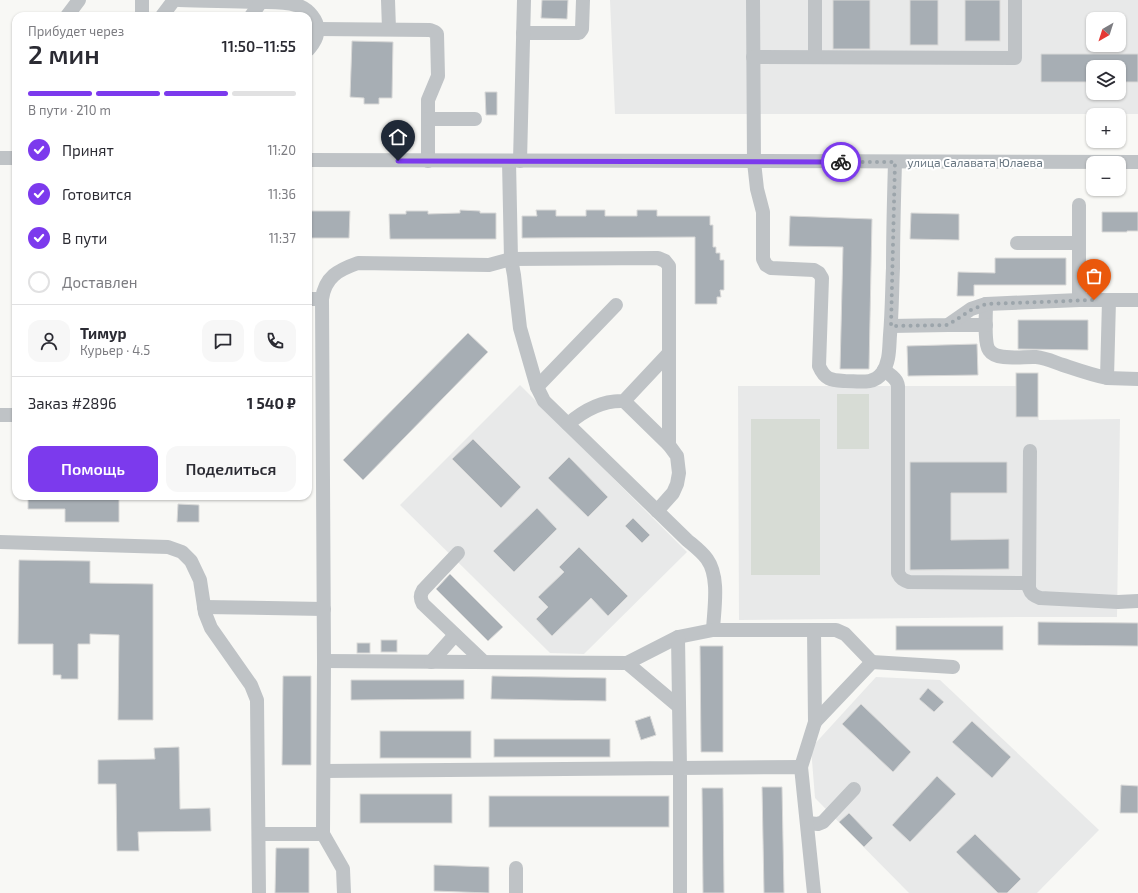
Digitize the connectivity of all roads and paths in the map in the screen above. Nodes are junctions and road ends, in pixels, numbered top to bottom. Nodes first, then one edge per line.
1 (79, 0) edge
2 (142, 0) edge
3 (174, 0) edge
4 (180, 0) edge
5 (201, 0) edge
6 (388, 0) edge
7 (524, 0) edge
8 (583, 0) edge
9 (753, 0) edge
10 (815, 0) edge
11 (1015, 0) edge
12 (261, 2) junction
13 (69, 12) edge
14 (142, 12) edge
15 (165, 12) edge
16 (253, 12) edge
17 (308, 12) edge
18 (312, 16) edge
19 (318, 29) junction
20 (389, 29) junction
21 (523, 33) junction
22 (312, 44) edge
23 (753, 57) junction
24 (815, 57) junction
25 (428, 119) junction
26 (475, 119) dead end
27 (0, 158) edge
28 (12, 158) edge
29 (312, 160) edge
30 (428, 161) junction
31 (514, 161) junction
32 (754, 162) junction
33 (895, 162) junction
34 (1138, 162) edge
35 (1079, 205) dead end
36 (1017, 243) dead end
37 (1079, 243) junction
38 (511, 259) junction
39 (312, 299) edge
40 (322, 299) junction
41 (1079, 300) junction
42 (1109, 300) junction
43 (1138, 300) edge
44 (986, 304) junction
45 (616, 305) dead end
46 (948, 325) junction
47 (986, 325) junction
48 (891, 326) junction
49 (669, 353) junction
50 (884, 370) junction
51 (1107, 378) junction
52 (1138, 379) edge
53 (537, 387) junction
54 (624, 401) junction
55 (0, 415) edge
56 (12, 415) edge
57 (568, 424) junction
58 (669, 445) junction
59 (1030, 451) dead end
60 (657, 511) junction
61 (0, 542) edge
62 (458, 553) dead end
63 (1029, 583) junction
64 (1138, 601) edge
65 (204, 607) junction
66 (324, 608) junction
67 (713, 630) junction
68 (814, 630) junction
69 (455, 635) junction
70 (678, 637) junction
71 (324, 661) junction
72 (431, 662) junction
73 (484, 662) junction
74 (872, 662) junction
75 (627, 663) junction
76 (954, 667) dead end
77 (678, 706) junction
78 (815, 722) junction
79 (680, 768) junction
80 (801, 768) junction
81 (324, 772) junction
82 (854, 789) dead end
83 (807, 823) junction
84 (259, 834) junction
85 (323, 834) junction
86 (516, 868) dead end
87 (817, 890) edge
88 (259, 893) edge
89 (344, 893) edge
90 (516, 893) edge
91 (680, 893) edge

1 - 13 street
2 - 14 street
3 - 15 street
4 - 5 street
5 - 12 street
6 - 20 street
7 - 21 street
8 - 21 street
9 - 23 street
10 - 24 street
11 - 24 street
12 - 16 street
12 - 17 street
18 - 19 street
19 - 20 street
19 - 22 street
20 - 25 street
21 - 31 street
23 - 24 street
23 - 32 street
25 - 26 street
25 - 30 street
27 - 28 street
29 - 30 street, улица Салавата Юлаева
30 - 31 street, улица Салавата Юлаева
31 - 32 street, улица Салавата Юлаева
31 - 38 street
32 - 33 street, улица Салавата Юлаева
32 - 50 street
33 - 34 street, улица Салавата Юлаева
33 - 48 street
35 - 37 street
36 - 37 street
37 - 41 street
38 - 40 street
38 - 49 street
38 - 53 street
39 - 40 street
40 - 66 street
41 - 42 street
41 - 44 street
42 - 43 street
42 - 51 street
44 - 46 street
44 - 47 street
45 - 53 street
46 - 47 street
46 - 48 street
47 - 51 street
48 - 50 street
49 - 54 street
49 - 58 street
50 - 63 street
51 - 52 street
53 - 57 street
54 - 57 street
54 - 58 street
55 - 56 street
57 - 60 street
58 - 60 street
59 - 63 street
60 - 67 street
61 - 65 street
62 - 69 street
63 - 64 street
65 - 66 street
65 - 84 street
66 - 71 street
67 - 68 street
67 - 70 street
68 - 74 street
68 - 78 street
69 - 72 street
69 - 73 street
70 - 75 street
70 - 77 street
71 - 72 street
71 - 81 street
72 - 73 street
73 - 75 street
74 - 76 street
74 - 78 street
75 - 77 street
77 - 79 street
78 - 80 street
79 - 80 street
79 - 81 street
79 - 91 street
80 - 83 street
81 - 85 street
82 - 83 street
83 - 87 street
84 - 85 street
84 - 88 street
85 - 89 street
86 - 90 street

